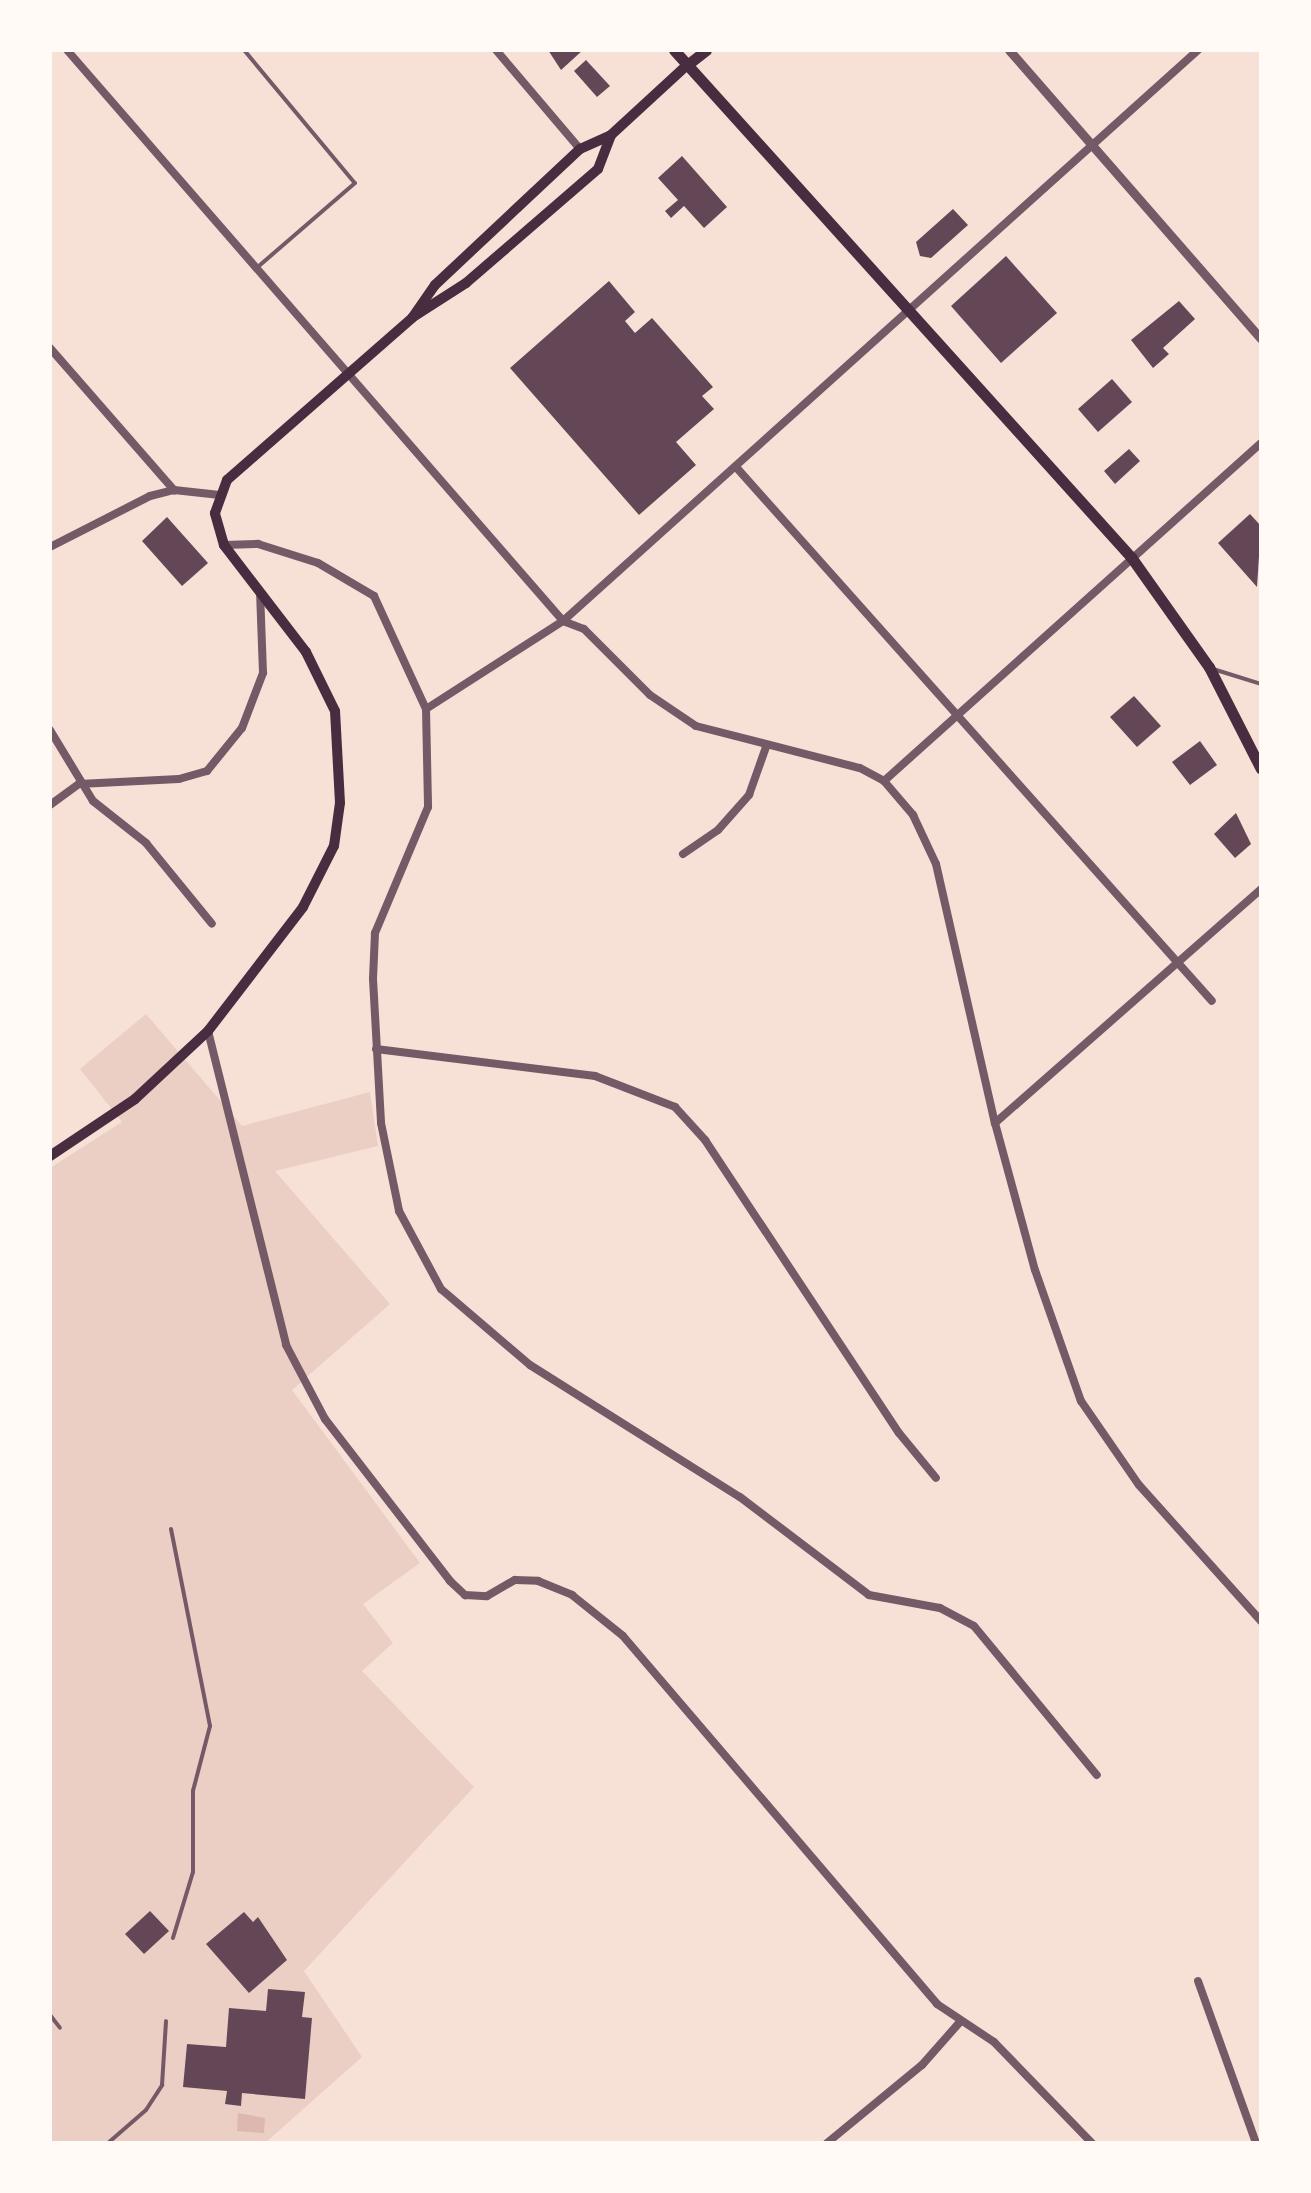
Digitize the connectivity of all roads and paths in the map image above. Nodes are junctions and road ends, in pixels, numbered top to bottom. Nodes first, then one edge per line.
1 (68, 50) edge
2 (244, 50) edge
3 (496, 50) edge
4 (674, 50) edge
5 (706, 50) edge
6 (1008, 50) edge
7 (1198, 50) edge
8 (687, 65) junction
9 (611, 135) junction
10 (1092, 143) junction
11 (580, 149) junction
12 (508, 218) junction
13 (522, 234) junction
14 (259, 266) junction
15 (912, 311) junction
16 (412, 318) junction
17 (1261, 339) edge
18 (50, 348) edge
19 (350, 369) junction
20 (1261, 444) edge
21 (736, 467) junction
22 (174, 490) junction
23 (220, 495) junction
24 (224, 545) junction
25 (50, 547) edge
26 (1132, 557) junction
27 (260, 588) junction
28 (562, 621) junction
29 (1209, 668) junction
30 (1261, 684) edge
31 (426, 709) junction
32 (958, 714) junction
33 (50, 730) edge
34 (766, 747) junction
35 (1261, 769) edge
36 (884, 782) junction
37 (79, 784) junction
38 (50, 805) edge
39 (683, 854) dead end
40 (1261, 889) edge
41 (212, 924) dead end
42 (1178, 964) junction
43 (1212, 1001) dead end
44 (208, 1030) junction
45 (376, 1049) junction
46 (995, 1123) junction
47 (50, 1156) edge
48 (936, 1478) dead end
49 (171, 1529) dead end
50 (1261, 1621) edge
51 (1097, 1774) dead end
52 (174, 1938) dead end
53 (1198, 1981) dead end
54 (50, 2015) edge
55 (166, 2021) dead end
56 (959, 2023) junction
57 (60, 2028) dead end
58 (108, 2143) edge
59 (827, 2143) edge
60 (1092, 2143) edge
61 (1256, 2143) edge

1 - 14 street
2 - 14 lane
3 - 11 street
4 - 8 main road
5 - 8 main road
6 - 10 street
7 - 10 street
8 - 9 main road
8 - 15 main road
9 - 11 main road
9 - 13 main road
10 - 15 street
10 - 17 street
11 - 12 main road
12 - 13 main road
12 - 16 main road
13 - 16 main road
14 - 19 street
15 - 21 street
15 - 26 main road
16 - 19 main road
18 - 22 street
19 - 23 main road
19 - 28 street
20 - 26 street
21 - 28 street
21 - 32 street
22 - 23 street
22 - 25 street
23 - 24 main road
24 - 27 main road
24 - 31 street
26 - 29 main road
26 - 32 street
27 - 37 street
27 - 44 main road
28 - 31 street
28 - 34 street
29 - 30 lane
29 - 35 main road
31 - 45 street
32 - 36 street
32 - 42 street
33 - 37 street
34 - 36 street
34 - 39 street
36 - 46 street
37 - 38 street
37 - 41 street
40 - 42 street
42 - 43 street
42 - 46 street
44 - 47 main road
44 - 56 street
45 - 48 street
45 - 51 street
46 - 50 street
49 - 52 lane
53 - 61 street
54 - 57 lane
55 - 58 lane
56 - 59 street
56 - 60 street

